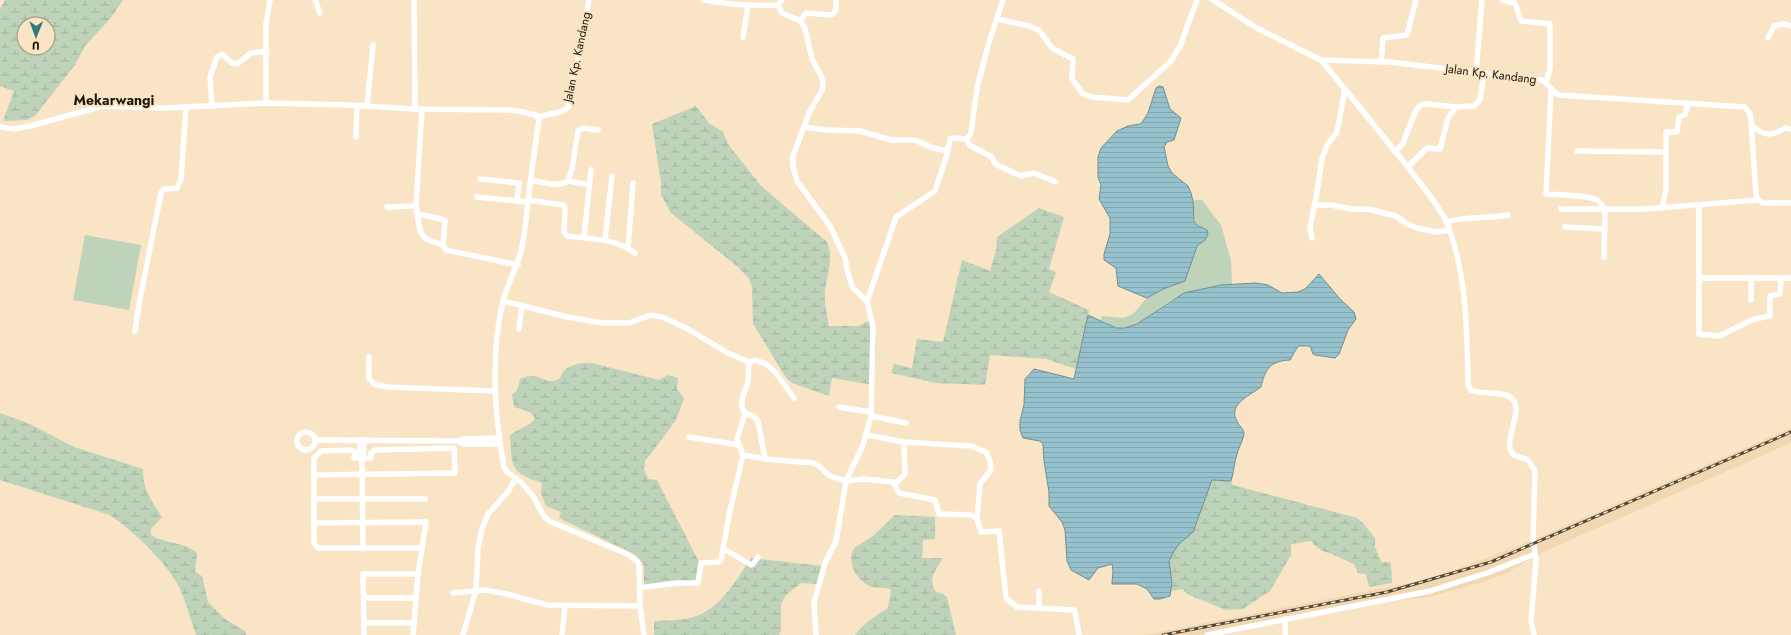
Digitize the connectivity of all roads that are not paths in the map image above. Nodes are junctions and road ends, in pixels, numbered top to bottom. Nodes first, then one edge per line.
1 (270, 0) edge
2 (315, 0) edge
3 (414, 0) edge
4 (589, 0) edge
5 (704, 0) edge
6 (836, 0) edge
7 (1003, 0) edge
8 (1197, 0) edge
9 (1213, 0) edge
10 (1416, 0) edge
11 (1482, 0) edge
12 (1502, 0) edge
13 (780, 2) edge
14 (748, 5) junction
15 (320, 13) dead end
16 (997, 19) junction
17 (800, 21) junction
18 (1791, 26) edge
19 (743, 37) dead end
20 (1768, 38) dead end
21 (373, 45) dead end
22 (267, 51) junction
23 (1321, 60) junction
24 (1381, 62) junction
25 (1476, 73) junction
26 (1484, 74) junction
27 (1546, 82) junction
28 (1345, 89) junction
29 (1551, 90) junction
30 (266, 103) junction
31 (1688, 104) junction
32 (212, 106) junction
33 (357, 106) junction
34 (367, 106) junction
35 (186, 107) junction
36 (1456, 107) junction
37 (415, 109) junction
38 (422, 109) junction
39 (538, 117) junction
40 (1752, 125) junction
41 (0, 127) edge
42 (804, 127) junction
43 (1791, 129) edge
44 (598, 130) dead end
45 (356, 138) dead end
46 (968, 139) junction
47 (948, 151) junction
48 (1577, 151) dead end
49 (1395, 152) junction
50 (1666, 152) junction
51 (1408, 167) junction
52 (591, 170) dead end
53 (612, 176) dead end
54 (480, 179) dead end
55 (531, 180) junction
56 (568, 181) junction
57 (1056, 182) dead end
58 (633, 183) dead end
59 (585, 184) dead end
60 (477, 197) dead end
61 (517, 200) junction
62 (1758, 200) junction
63 (528, 201) junction
64 (1791, 203) edge
65 (1315, 205) junction
66 (1699, 205) junction
67 (387, 207) dead end
68 (416, 208) junction
69 (1662, 208) junction
70 (1561, 209) dead end
71 (1604, 210) junction
72 (1508, 215) dead end
73 (1446, 222) junction
74 (1565, 228) dead end
75 (1449, 230) junction
76 (1605, 230) junction
77 (584, 237) junction
78 (1312, 238) dead end
79 (605, 240) junction
80 (444, 245) junction
81 (628, 248) junction
82 (635, 253) dead end
83 (1604, 257) dead end
84 (518, 265) junction
85 (1699, 278) junction
86 (1751, 278) junction
87 (1781, 278) junction
88 (1791, 278) edge
89 (1751, 300) dead end
90 (503, 301) junction
91 (867, 301) junction
92 (522, 305) junction
93 (519, 329) dead end
94 (135, 331) dead end
95 (369, 357) dead end
96 (749, 362) junction
97 (494, 391) junction
98 (794, 398) dead end
99 (840, 407) dead end
100 (745, 413) junction
101 (871, 414) junction
102 (906, 423) dead end
103 (867, 435) junction
104 (689, 437) dead end
105 (316, 440) dead end
106 (362, 440) junction
107 (499, 441) junction
108 (904, 442) junction
109 (740, 445) junction
110 (743, 455) junction
111 (362, 459) junction
112 (765, 459) junction
113 (362, 474) junction
114 (314, 475) junction
115 (516, 478) junction
116 (846, 481) junction
117 (895, 484) junction
118 (363, 499) junction
119 (425, 499) dead end
120 (314, 500) junction
121 (977, 519) junction
122 (314, 523) junction
123 (363, 523) junction
124 (363, 548) junction
125 (422, 548) junction
126 (724, 549) junction
127 (1535, 554) junction
128 (758, 557) dead end
129 (418, 574) junction
130 (639, 588) junction
131 (476, 590) junction
132 (1039, 591) dead end
133 (453, 593) dead end
134 (364, 598) junction
135 (416, 598) junction
136 (565, 606) junction
137 (640, 606) junction
138 (1039, 608) junction
139 (1285, 619) junction
140 (364, 623) junction
141 (414, 623) junction
142 (364, 635) edge
143 (413, 635) edge
144 (463, 635) edge
145 (562, 635) edge
146 (644, 635) edge
147 (816, 635) edge
148 (1079, 635) edge
149 (1207, 635) edge
150 (1285, 635) edge
151 (1534, 635) edge

1 - 22 street
2 - 15 street
3 - 37 street
4 - 39 street, Jalan Kp. Kandang
5 - 14 street
6 - 17 street
7 - 16 street
8 - 16 street
9 - 23 street, Jalan Kp. Kandang
10 - 24 street
11 - 25 street
12 - 27 street
13 - 14 street
13 - 17 street
14 - 19 street
16 - 46 street
17 - 42 street
18 - 20 street
21 - 34 street
22 - 30 street
22 - 32 street
23 - 24 street, Jalan Kp. Kandang
23 - 28 street
24 - 25 street, Jalan Kp. Kandang
25 - 26 street, Jalan Kp. Kandang
26 - 27 street, Jalan Kp. Kandang
26 - 36 street
27 - 29 street, Jalan Kp. Kandang
28 - 49 street
28 - 65 street
29 - 31 street, Jalan Kp. Kandang
29 - 71 street
30 - 32 street
30 - 33 street
31 - 40 street, Jalan Kp. Kandang
31 - 50 street
32 - 35 street
33 - 34 street
33 - 45 street
34 - 37 street
35 - 41 street
35 - 94 street
36 - 49 street
36 - 51 street
37 - 38 street
38 - 39 street
38 - 68 street
39 - 55 street
40 - 43 street
40 - 62 street, Jalan Kp. Kandang
42 - 47 street
42 - 91 street
44 - 56 street
46 - 47 street
46 - 57 street
47 - 91 street
48 - 50 street
49 - 51 street
50 - 69 street
51 - 73 street
52 - 77 street
53 - 79 street
54 - 61 street
55 - 56 street
55 - 63 street
56 - 59 street
58 - 81 street
60 - 61 street
61 - 63 street
62 - 64 street
62 - 66 street
63 - 77 street
63 - 84 street
65 - 75 street
65 - 78 street
66 - 69 street
66 - 85 street
67 - 68 street
68 - 80 street
68 - 80 street
69 - 71 street
70 - 71 street
71 - 76 street
72 - 73 street
73 - 75 street
74 - 76 street
75 - 127 street
76 - 83 street
77 - 79 street
79 - 81 street
80 - 84 street
81 - 82 street
84 - 90 street
85 - 86 street
85 - 87 street
86 - 87 street
86 - 89 street
87 - 88 street
90 - 92 street
90 - 97 street
91 - 101 street
92 - 93 street
92 - 96 street
95 - 97 street
96 - 98 street
96 - 100 street
97 - 107 street
99 - 101 street
100 - 109 street
100 - 112 street
101 - 102 street
101 - 103 street
103 - 108 street
103 - 116 street
104 - 109 street
105 - 106 street
106 - 107 street
106 - 111 street
107 - 115 street
108 - 117 street
108 - 121 street
109 - 110 street
110 - 112 street
110 - 126 street
111 - 113 street
111 - 113 street
111 - 114 street
112 - 116 street
113 - 114 street
113 - 118 street
114 - 120 street
115 - 130 street
115 - 131 street
116 - 117 street
116 - 147 street
117 - 121 street
118 - 119 street
118 - 120 street
118 - 123 street
120 - 122 street
121 - 138 street
122 - 123 street
122 - 124 street
123 - 124 street
123 - 125 street
124 - 125 street
125 - 129 street
126 - 128 street
126 - 130 street
127 - 139 street
127 - 151 street
129 - 134 street
129 - 135 street
130 - 137 street
131 - 133 street
131 - 136 street
131 - 144 street
132 - 138 street
134 - 135 street
134 - 140 street
135 - 141 street
136 - 137 street
136 - 145 street
137 - 146 street
138 - 148 street
139 - 149 street
139 - 150 street
140 - 141 street
140 - 142 street
141 - 143 street

